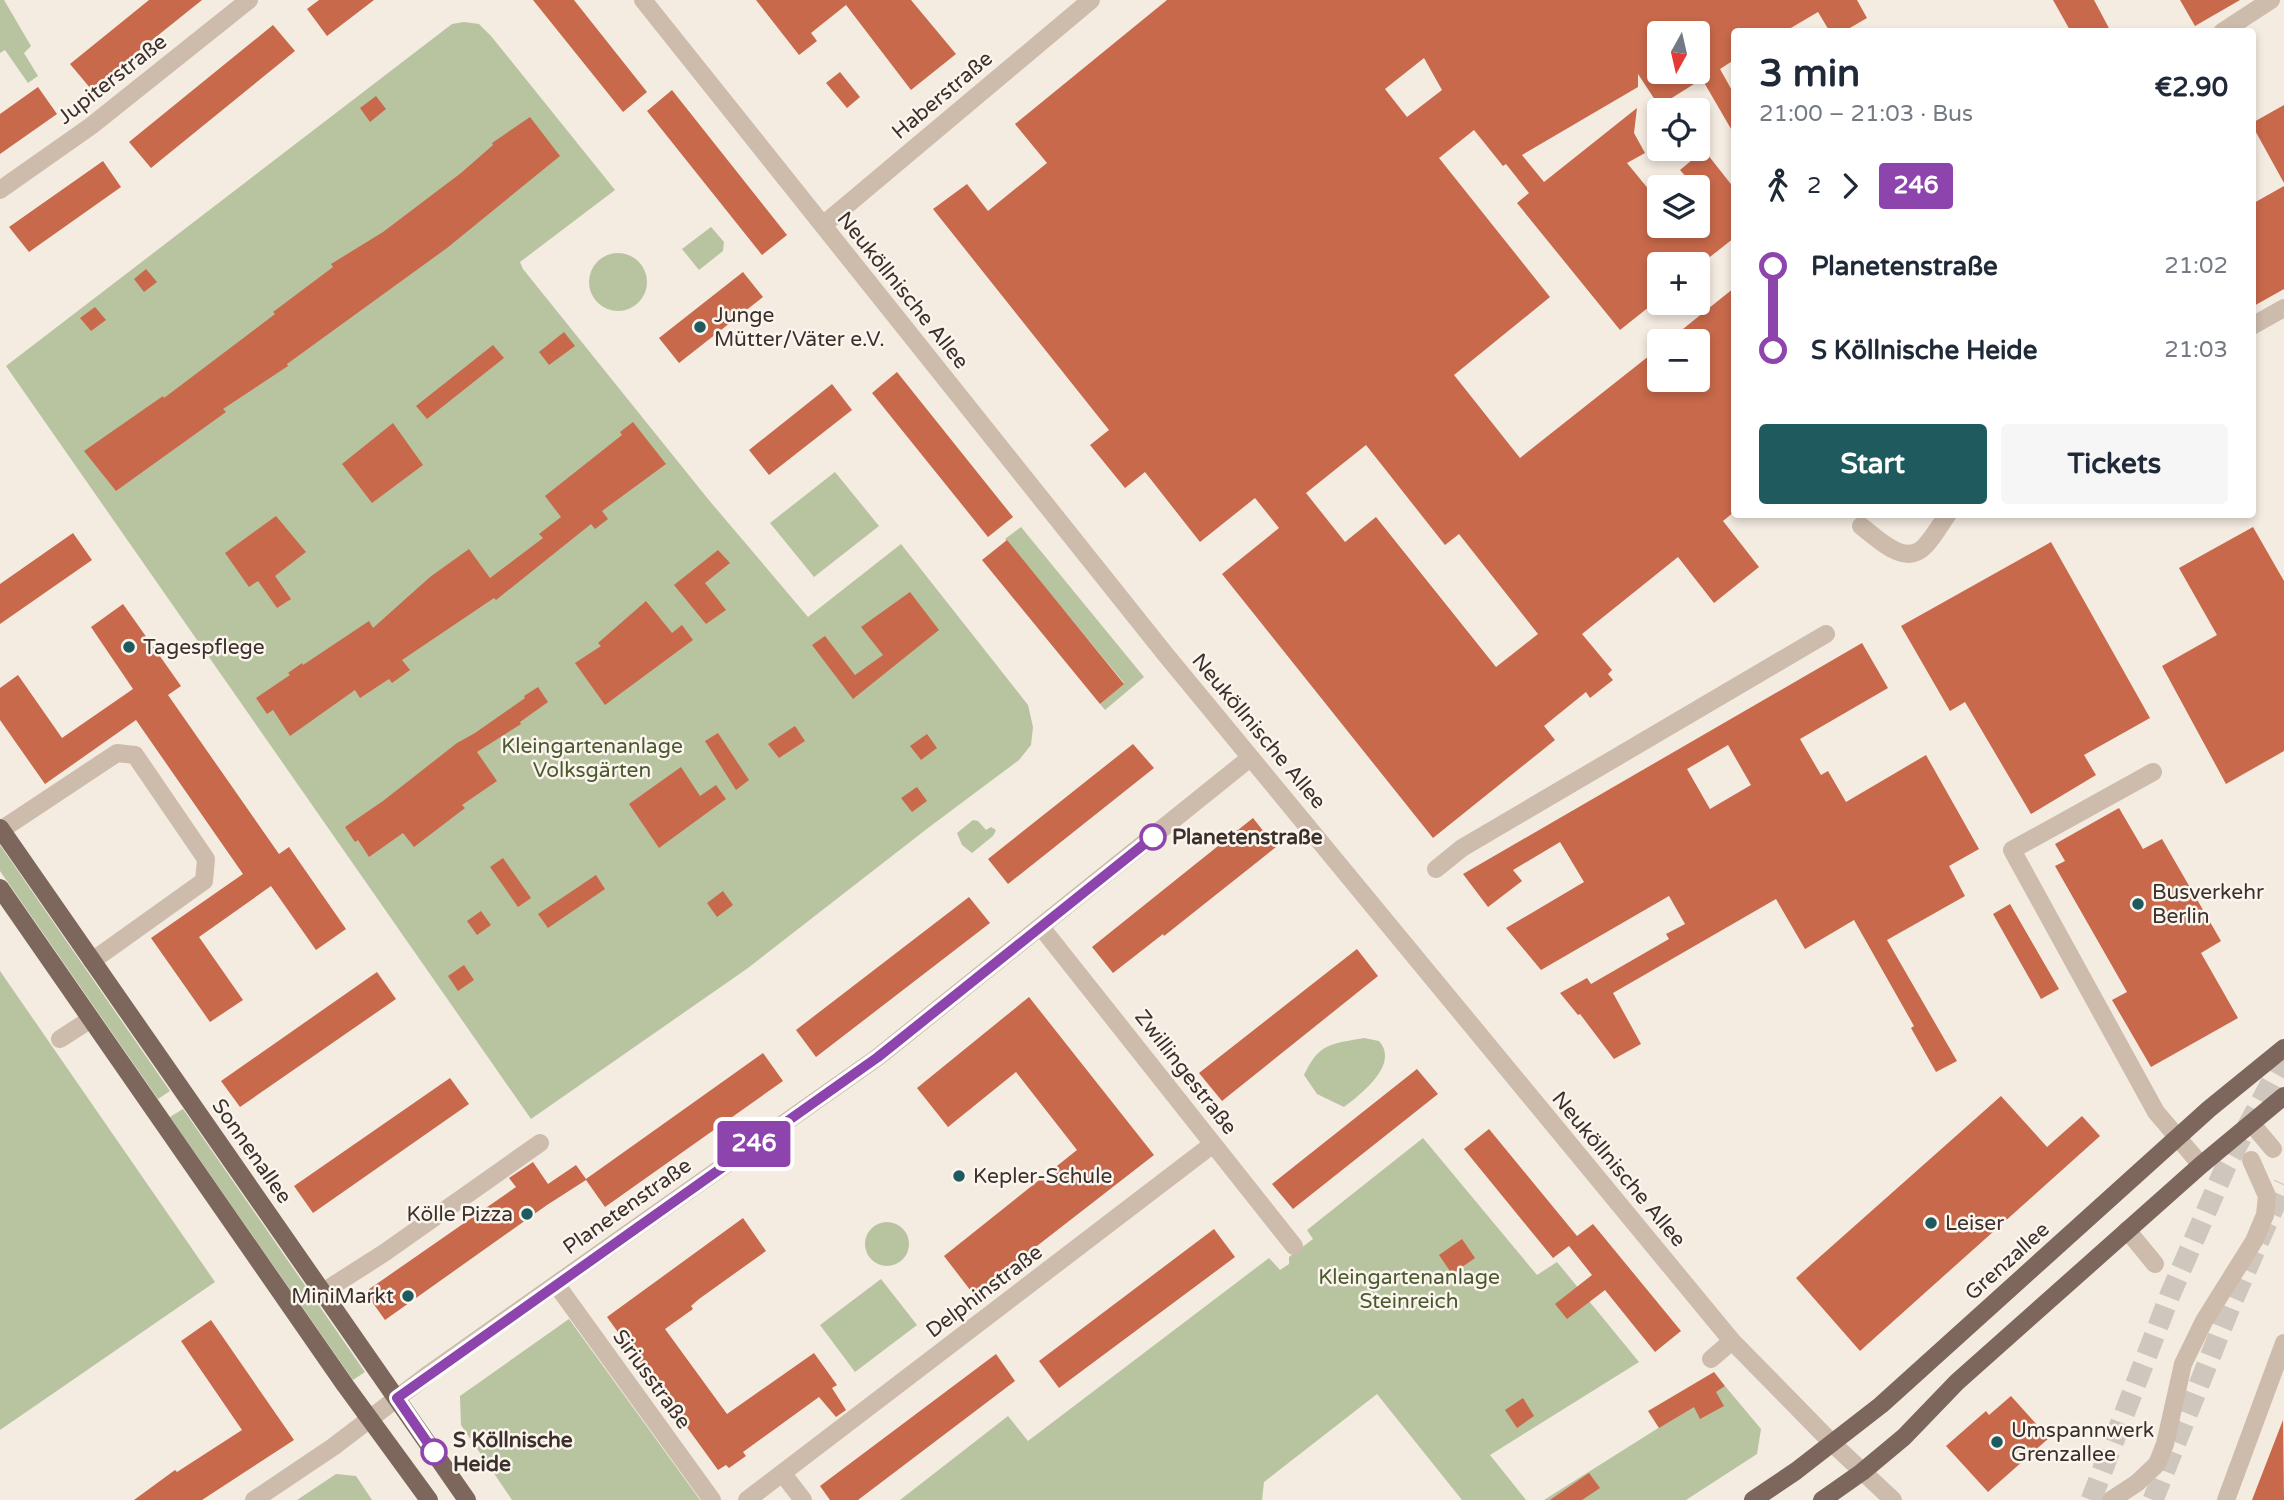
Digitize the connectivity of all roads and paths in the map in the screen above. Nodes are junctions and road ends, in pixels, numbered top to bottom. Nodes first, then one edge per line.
1 (249, 0) edge
2 (643, 0) edge
3 (1091, 0) edge
4 (2271, 0) edge
5 (2228, 28) edge
6 (0, 190) edge
7 (823, 225) junction
8 (2284, 308) edge
9 (2256, 324) edge
10 (1945, 518) edge
11 (1861, 526) dead end
12 (1826, 634) dead end
13 (1251, 758) junction
14 (2153, 772) dead end
15 (1, 829) edge
16 (1436, 869) dead end
17 (0, 888) edge
18 (1041, 927) junction
19 (92, 961) junction
20 (91, 1019) junction
21 (60, 1039) dead end
22 (2284, 1048) edge
23 (2284, 1096) edge
24 (2250, 1123) junction
25 (2177, 1138) junction
26 (540, 1143) dead end
27 (1213, 1144) junction
28 (2273, 1149) dead end
29 (2251, 1160) dead end
30 (2201, 1165) junction
31 (2127, 1230) junction
32 (1294, 1246) dead end
33 (2155, 1264) dead end
34 (556, 1284) junction
35 (323, 1292) junction
36 (1732, 1341) junction
37 (2284, 1343) edge
38 (1712, 1359) dead end
39 (397, 1398) junction
40 (370, 1419) junction
41 (1832, 1443) junction
42 (1862, 1472) junction
43 (783, 1474) junction
44 (254, 1500) edge
45 (429, 1500) edge
46 (467, 1500) edge
47 (712, 1500) edge
48 (747, 1500) edge
49 (803, 1500) edge
50 (1753, 1500) edge
51 (1822, 1500) edge
52 (1893, 1500) edge
53 (2110, 1500) edge
54 (2226, 1500) edge

1 - 6 street, Jupiterstraße
2 - 7 street, Neuköllnische Allee
3 - 7 street, Haberstraße
4 - 5 street
7 - 13 street, Neuköllnische Allee
8 - 9 street
10 - 11 street
12 - 16 street
13 - 18 street, Planetenstraße
13 - 36 street, Neuköllnische Allee
14 - 25 street
15 - 19 main road, Sonnenallee
15 - 19 street
17 - 20 main road
18 - 27 street, Zwillingestraße
18 - 34 street, Planetenstraße
19 - 35 main road, Sonnenallee
20 - 21 street
20 - 40 main road
22 - 25 main road, Grenzallee
23 - 24 main road
24 - 28 street
24 - 30 main road
25 - 30 street
25 - 41 main road, Grenzallee
26 - 35 street
27 - 32 street, Zwillingestraße
27 - 43 street, Delphinstraße
29 - 53 street
30 - 31 main road
31 - 33 street
31 - 42 main road
34 - 39 street, Planetenstraße
34 - 47 street, Siriusstraße
35 - 39 main road, Sonnenallee
36 - 38 street
36 - 41 street, Neuköllnische Allee
37 - 54 street
39 - 40 street, Planetenstraße
39 - 46 main road, Sonnenallee
40 - 44 street, Planetenstraße
40 - 45 main road
41 - 42 street, Neuköllnische Allee
41 - 50 main road, Grenzallee
42 - 51 main road
42 - 52 street, Neuköllnische Allee
43 - 48 street, Delphinstraße
43 - 49 street

